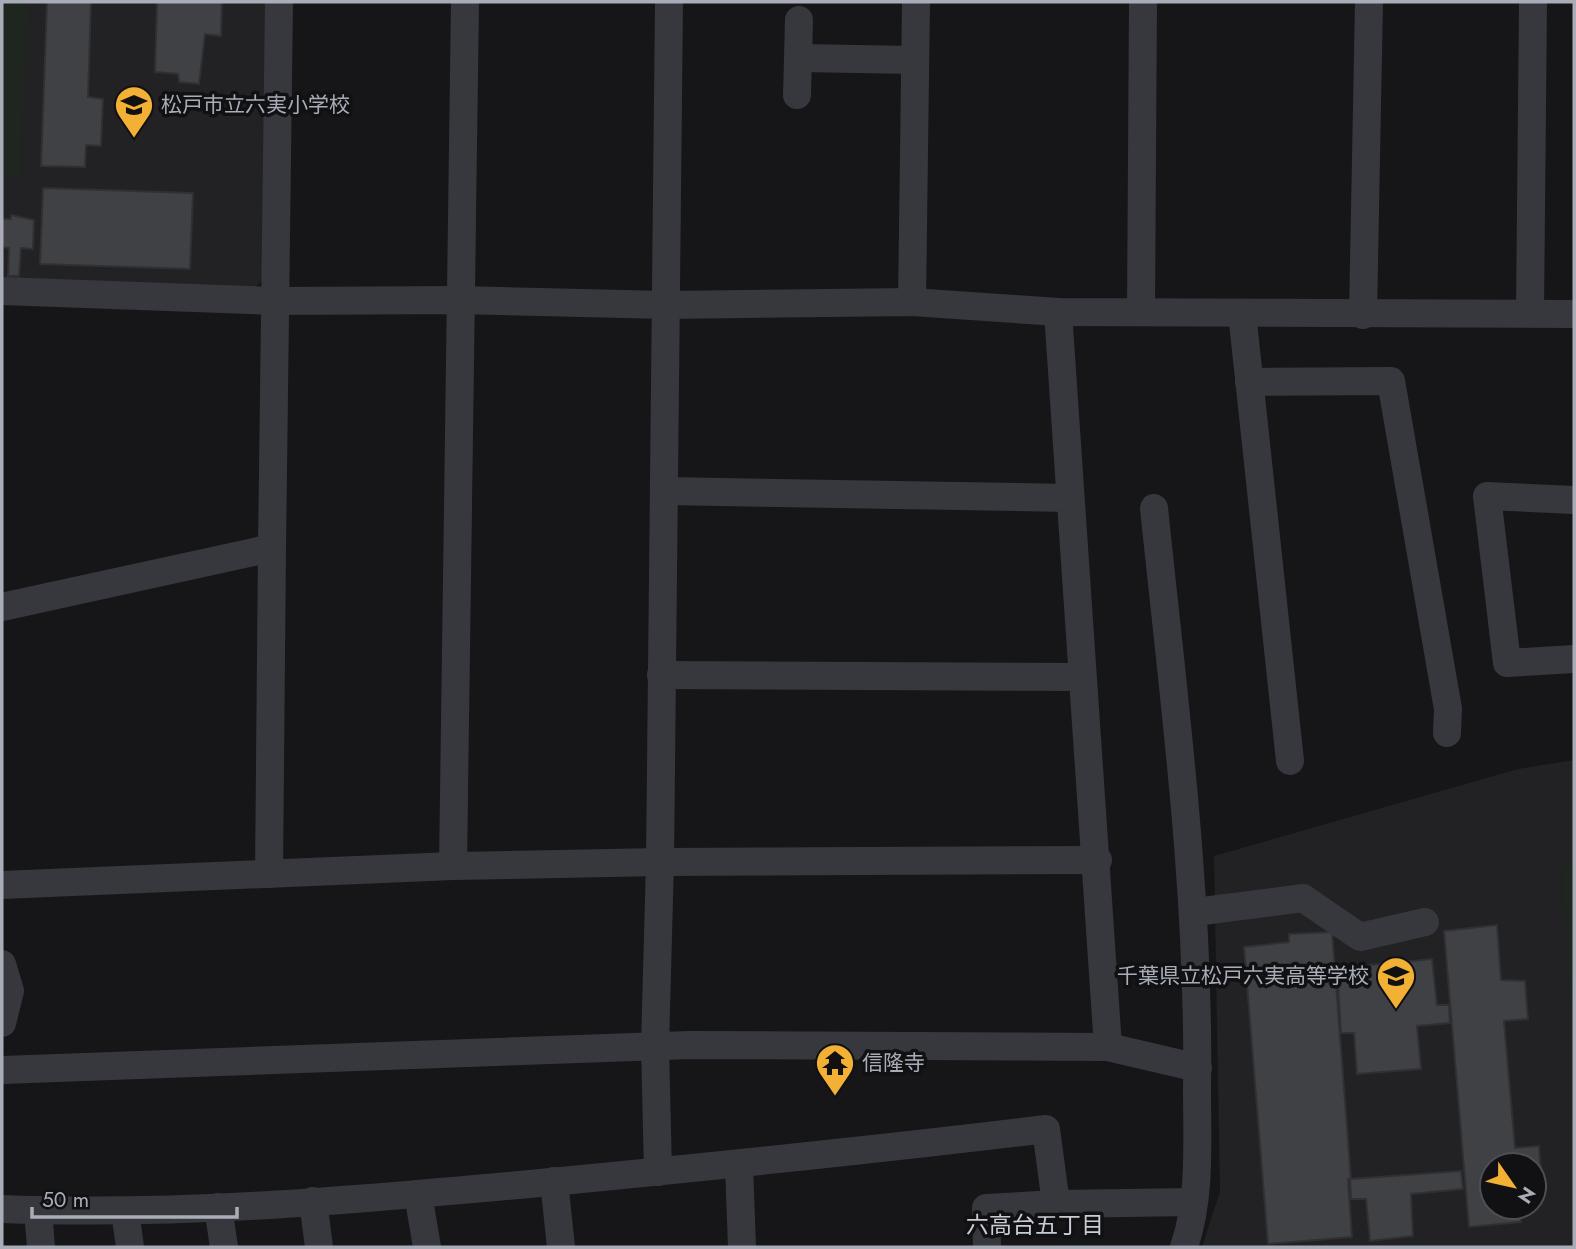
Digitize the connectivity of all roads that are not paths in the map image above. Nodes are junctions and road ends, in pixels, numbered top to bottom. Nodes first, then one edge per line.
1 (279, 2) edge
2 (464, 2) edge
3 (670, 2) edge
4 (916, 2) edge
5 (1143, 2) edge
6 (1369, 2) edge
7 (1533, 2) edge
8 (799, 20) dead end
9 (799, 58) junction
10 (915, 60) junction
11 (797, 96) dead end
12 (2, 291) edge
13 (459, 300) junction
14 (274, 301) junction
15 (912, 302) junction
16 (666, 305) junction
17 (1141, 310) junction
18 (1058, 312) junction
19 (1242, 313) junction
20 (1530, 313) junction
21 (1574, 314) edge
22 (1363, 315) junction
23 (1249, 382) junction
24 (664, 491) junction
25 (1069, 498) junction
26 (1574, 500) edge
27 (1154, 509) dead end
28 (272, 548) junction
29 (2, 607) edge
30 (1574, 659) edge
31 (661, 675) junction
32 (1081, 677) junction
33 (1447, 733) dead end
34 (1290, 761) dead end
35 (1098, 860) junction
36 (660, 862) junction
37 (453, 866) junction
38 (269, 874) junction
39 (2, 885) edge
40 (1195, 912) junction
41 (1425, 922) dead end
42 (2, 964) edge
43 (2, 1023) edge
44 (656, 1046) junction
45 (1108, 1048) junction
46 (1198, 1068) junction
47 (2, 1070) edge
48 (739, 1165) junction
49 (658, 1172) junction
50 (554, 1181) junction
51 (418, 1194) junction
52 (313, 1201) junction
53 (1193, 1202) junction
54 (1056, 1204) junction
55 (218, 1207) junction
56 (2, 1209) edge
57 (38, 1211) junction
58 (125, 1211) junction
59 (41, 1247) edge
60 (130, 1247) edge
61 (224, 1247) edge
62 (319, 1247) edge
63 (426, 1247) edge
64 (561, 1247) edge
65 (743, 1247) edge
66 (987, 1247) edge
67 (1184, 1247) edge

1 - 14 street
2 - 13 street
3 - 16 street
4 - 10 street
5 - 17 street
6 - 22 street
7 - 20 street
8 - 9 street
9 - 10 street
9 - 11 street
10 - 15 street
12 - 14 street
13 - 14 street
13 - 16 street
13 - 37 street
14 - 28 street
15 - 16 street
15 - 18 street
16 - 24 street
17 - 18 street
17 - 19 street
18 - 25 street
19 - 22 street
19 - 23 street
20 - 21 street
20 - 22 street
23 - 33 street
23 - 34 street
24 - 25 street
24 - 31 street
25 - 32 street
26 - 30 street
27 - 40 street
28 - 29 street
28 - 38 street
31 - 32 street
31 - 36 street
32 - 35 street
35 - 36 street
35 - 45 street
36 - 37 street
36 - 44 street
37 - 38 street
38 - 39 street
40 - 41 street
40 - 46 street
42 - 43 street
44 - 45 street
44 - 47 street
44 - 49 street
45 - 46 street
46 - 53 street
48 - 49 street
48 - 54 street
48 - 65 street
49 - 50 street
50 - 51 street
50 - 64 street
51 - 52 street
51 - 63 street
52 - 55 street
52 - 62 street
53 - 54 street
53 - 67 street
54 - 66 street
55 - 58 street
55 - 61 street
56 - 57 street
57 - 58 street
57 - 59 street
58 - 60 street

